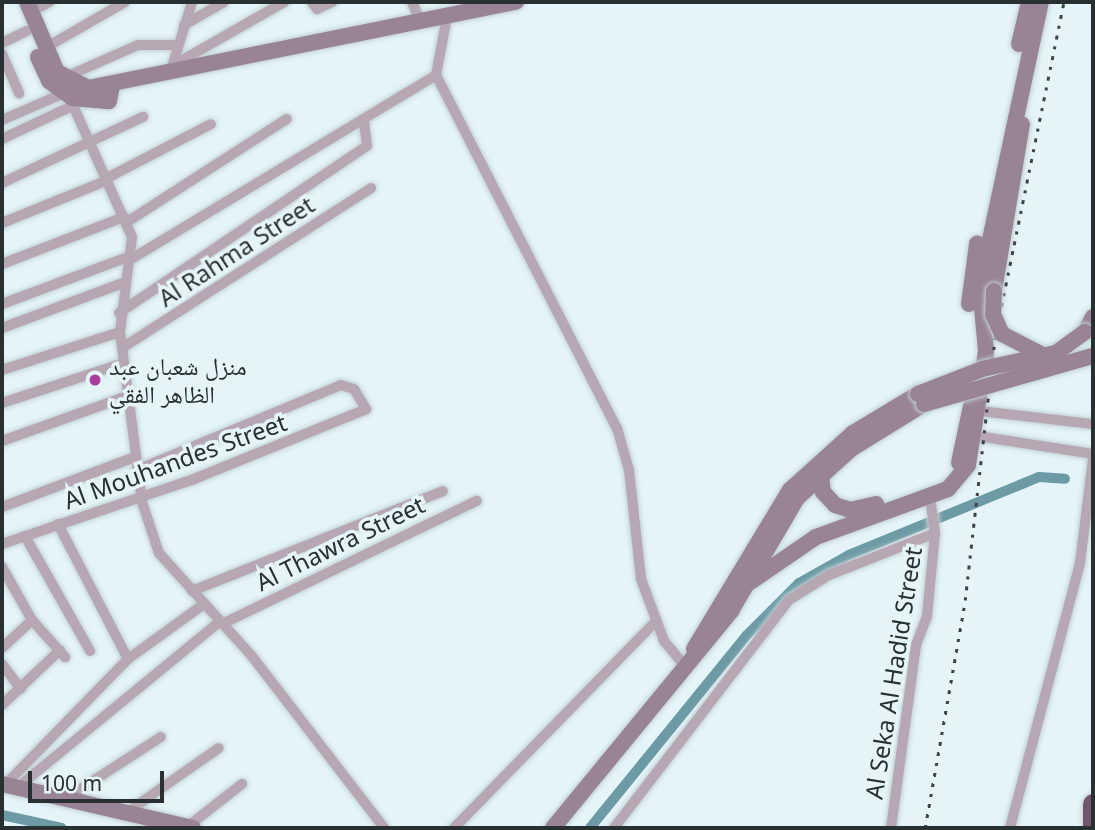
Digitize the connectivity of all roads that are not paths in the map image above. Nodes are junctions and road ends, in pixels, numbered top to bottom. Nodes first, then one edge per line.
1 (15, 2) edge
2 (49, 2) edge
3 (125, 2) edge
4 (192, 2) edge
5 (224, 2) edge
6 (284, 2) edge
7 (312, 2) edge
8 (332, 2) edge
9 (516, 2) edge
10 (1029, 2) edge
11 (1041, 2) edge
12 (417, 4) edge
13 (29, 7) edge
14 (447, 18) junction
15 (421, 23) junction
16 (184, 25) junction
17 (27, 31) junction
18 (2, 43) edge
19 (177, 45) junction
20 (46, 48) junction
21 (2, 54) edge
22 (1025, 58) junction
23 (171, 71) junction
24 (436, 75) junction
25 (67, 92) junction
26 (19, 93) dead end
27 (143, 117) dead end
28 (2, 120) edge
29 (287, 120) dead end
30 (363, 120) junction
31 (211, 124) dead end
32 (2, 139) edge
33 (90, 145) junction
34 (108, 179) junction
35 (2, 183) edge
36 (371, 188) dead end
37 (126, 219) junction
38 (2, 223) edge
39 (128, 259) junction
40 (2, 264) edge
41 (123, 283) junction
42 (2, 304) edge
43 (119, 313) junction
44 (1093, 317) edge
45 (2, 328) edge
46 (120, 332) junction
47 (122, 348) junction
48 (1047, 355) junction
49 (1093, 356) edge
50 (124, 363) junction
51 (2, 370) edge
52 (128, 396) junction
53 (921, 399) junction
54 (2, 402) edge
55 (979, 411) junction
56 (1093, 424) edge
57 (977, 436) junction
58 (2, 442) edge
59 (1093, 454) edge
60 (135, 457) junction
61 (1093, 459) edge
62 (137, 470) junction
63 (821, 474) junction
64 (443, 491) dead end
65 (141, 498) junction
66 (477, 501) dead end
67 (931, 503) junction
68 (2, 507) edge
69 (58, 524) junction
70 (935, 529) junction
71 (25, 536) junction
72 (2, 544) edge
73 (4, 575) edge
74 (749, 583) junction
75 (192, 592) junction
76 (204, 604) junction
77 (32, 620) junction
78 (656, 621) junction
79 (221, 622) junction
80 (2, 648) edge
81 (90, 651) dead end
82 (128, 659) junction
83 (688, 662) junction
84 (2, 664) edge
85 (21, 689) junction
86 (2, 705) edge
87 (161, 737) dead end
88 (219, 748) dead end
89 (242, 784) dead end
90 (8, 785) edge
91 (65, 799) junction
92 (1093, 804) edge
93 (125, 813) junction
94 (190, 828) edge
95 (384, 828) edge
96 (454, 828) edge
97 (554, 828) edge
98 (614, 828) edge
99 (891, 828) edge
100 (1010, 828) edge
101 (1093, 828) edge

1 - 17 street
2 - 13 street
3 - 20 street
4 - 16 street
5 - 16 street
6 - 23 street
7 - 8 street
9 - 14 street
10 - 63 street
11 - 22 street
12 - 15 street
13 - 20 street
14 - 15 street
14 - 24 street
15 - 23 street
16 - 19 street
17 - 18 street
17 - 25 street
19 - 23 street
19 - 25 street
20 - 25 street
21 - 26 street
22 - 48 street, bridge
22 - 55 street
23 - 25 street
24 - 30 street
24 - 78 street
25 - 28 street
25 - 32 street
25 - 33 street
27 - 33 street
29 - 37 street
30 - 39 street
30 - 43 street
31 - 34 street
33 - 34 street
33 - 35 street
34 - 37 street
34 - 38 street
36 - 47 street, Al Rahma Street
37 - 39 street
37 - 40 street
39 - 41 street
39 - 42 street
41 - 43 street
41 - 45 street
43 - 46 street
44 - 48 street, bridge
46 - 47 street
46 - 51 street
47 - 50 street
48 - 53 street, bridge
49 - 53 street, bridge
50 - 52 street
50 - 54 street
52 - 58 street
52 - 60 street
53 - 63 street
53 - 83 street
55 - 56 street
55 - 57 street
57 - 59 street
57 - 67 street
60 - 62 street
60 - 68 street
61 - 100 street
62 - 65 street
62 - 65 street, Al Mouhandes Street
63 - 74 street
64 - 75 street
65 - 69 street, Al Mouhandes Street
65 - 75 street
66 - 79 street, Al Thawra Street
67 - 70 street, Al Seka Al Hadid Street
67 - 74 street
69 - 71 street, Al Mouhandes Street
69 - 82 street
70 - 98 street
70 - 99 street, Al Seka Al Hadid Street
71 - 72 street, Al Mouhandes Street
71 - 81 street
73 - 77 street
74 - 83 street
75 - 76 street
76 - 79 street
76 - 82 street
77 - 80 street
77 - 85 street
78 - 83 street
78 - 96 street
79 - 90 street, Al Thawra Street
79 - 95 street
82 - 90 street
83 - 97 street
84 - 85 street
85 - 86 street
87 - 91 street
88 - 93 street
89 - 94 street
90 - 91 street
91 - 93 street
92 - 101 highway
93 - 94 street

